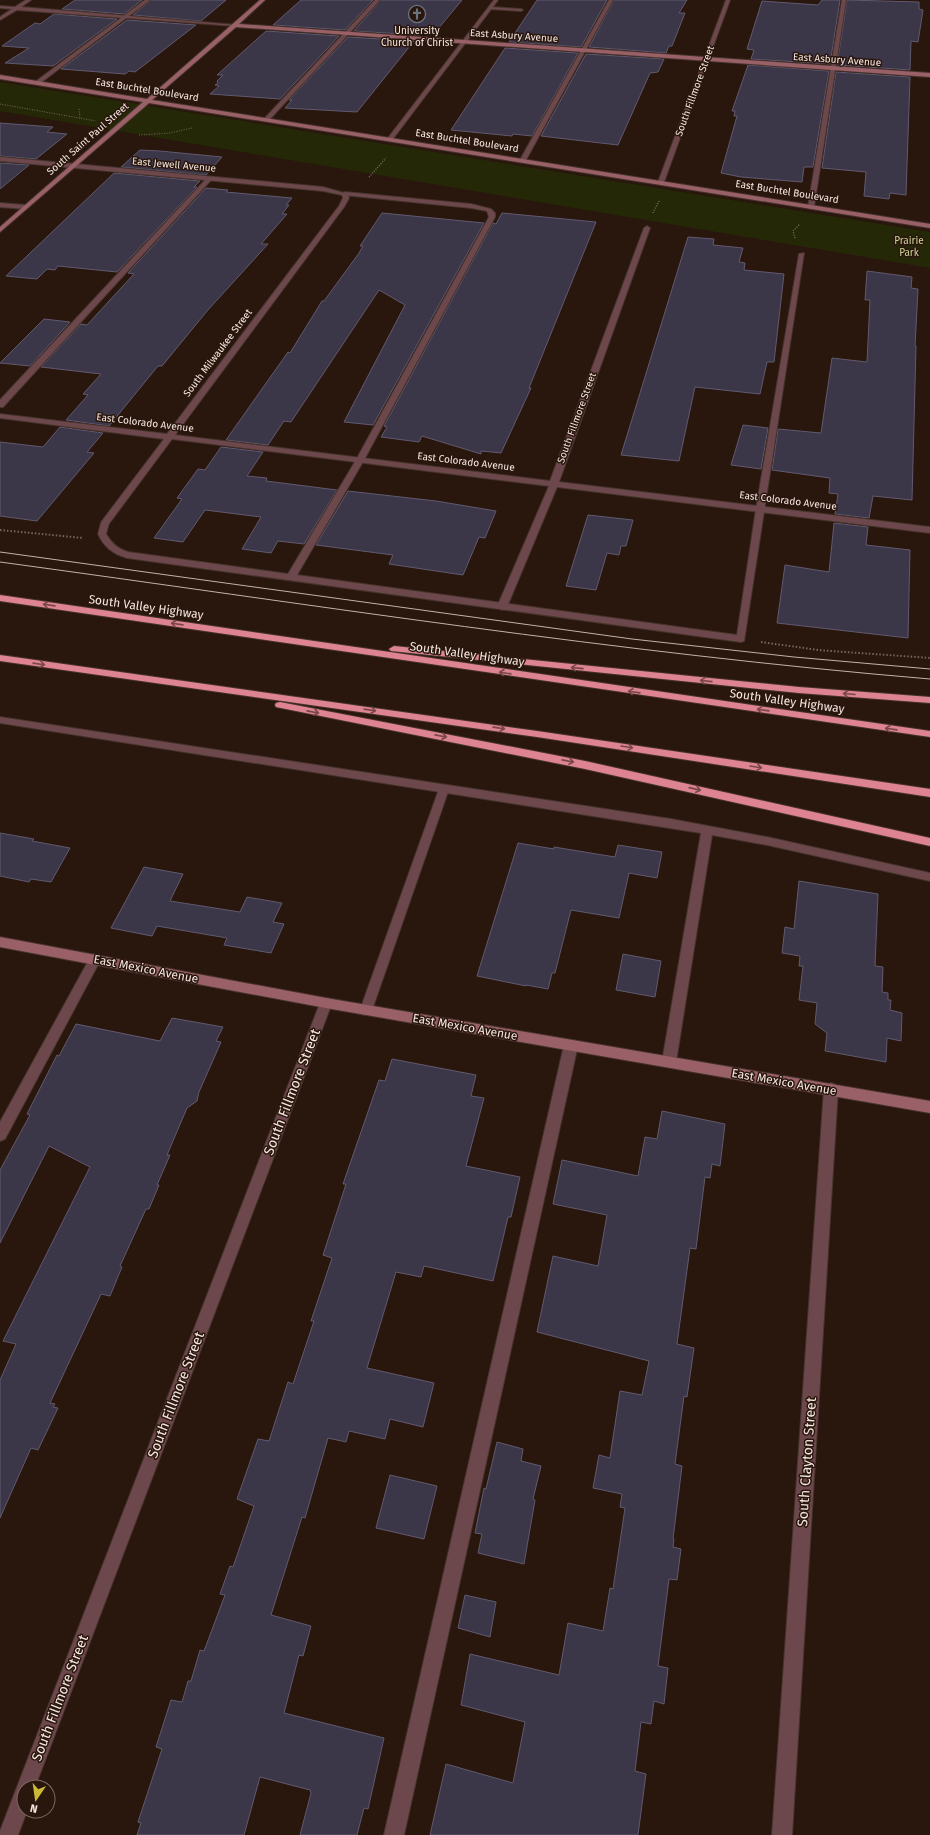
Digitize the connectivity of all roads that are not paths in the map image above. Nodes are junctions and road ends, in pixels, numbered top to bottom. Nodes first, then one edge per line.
1 (30, 0) edge
2 (148, 0) edge
3 (263, 0) edge
4 (378, 0) edge
5 (496, 0) edge
6 (611, 0) edge
7 (728, 0) edge
8 (844, 0) edge
9 (0, 8) edge
10 (490, 8) junction
11 (16, 9) junction
12 (521, 10) dead end
13 (126, 17) junction
14 (0, 19) edge
15 (234, 24) junction
16 (347, 33) junction
17 (464, 41) junction
18 (584, 50) junction
19 (706, 59) junction
20 (833, 68) junction
21 (930, 75) edge
22 (0, 77) edge
23 (37, 83) junction
24 (147, 100) junction
25 (267, 119) junction
26 (390, 139) junction
27 (0, 159) edge
28 (523, 160) junction
29 (73, 166) junction
30 (209, 179) junction
31 (662, 182) junction
32 (345, 194) junction
33 (0, 205) edge
34 (26, 207) junction
35 (811, 207) junction
36 (930, 226) edge
37 (647, 228) dead end
38 (0, 230) edge
39 (802, 254) road end
40 (0, 405) edge
41 (0, 416) edge
42 (168, 436) junction
43 (360, 460) junction
44 (554, 483) junction
45 (760, 509) junction
46 (930, 530) edge
47 (290, 577) junction
48 (0, 598) edge
49 (502, 607) junction
50 (216, 630) junction
51 (0, 658) edge
52 (124, 676) junction
53 (930, 700) edge
54 (0, 720) edge
55 (930, 734) edge
56 (444, 790) junction
57 (930, 793) edge
58 (707, 830) junction
59 (930, 842) edge
60 (930, 877) edge
61 (0, 942) edge
62 (95, 959) junction
63 (326, 1003) junction
64 (366, 1010) junction
65 (571, 1045) junction
66 (669, 1062) junction
67 (831, 1090) junction
68 (930, 1107) edge
69 (0, 1135) edge
70 (29, 1779) edge
71 (16, 1814) edge
72 (8, 1835) edge
73 (394, 1835) edge
74 (782, 1835) edge

1 - 11 street
2 - 13 street
3 - 15 street, South Saint Paul Street
4 - 16 street
5 - 10 street
6 - 18 street
7 - 19 street, South Fillmore Street
8 - 20 street
9 - 11 street, East Asbury Avenue
10 - 12 street
10 - 17 street
11 - 13 street, East Asbury Avenue
11 - 14 street
13 - 15 street, East Asbury Avenue
13 - 23 street
15 - 16 street, East Asbury Avenue
15 - 24 street, South Saint Paul Street
16 - 17 street, East Asbury Avenue
16 - 25 street
17 - 18 street, East Asbury Avenue
17 - 26 street
18 - 19 street, East Asbury Avenue
18 - 28 street
19 - 20 street, East Asbury Avenue
19 - 31 street, South Fillmore Street
20 - 21 street, East Asbury Avenue
20 - 35 street
22 - 23 street, East Buchtel Boulevard
23 - 24 street, East Buchtel Boulevard
24 - 25 street, East Buchtel Boulevard
24 - 29 street, South Saint Paul Street
25 - 26 street, East Buchtel Boulevard
26 - 28 street, East Buchtel Boulevard
27 - 29 street, East Jewell Avenue
28 - 31 street, East Buchtel Boulevard
29 - 30 street, East Jewell Avenue
29 - 34 street, South Saint Paul Street
30 - 32 street, East Jewell Avenue
30 - 40 street
31 - 35 street, East Buchtel Boulevard
32 - 42 street, South Milwaukee Street
32 - 43 street, East Jewell Avenue
33 - 34 street
34 - 38 street, South Saint Paul Street
35 - 36 street, East Buchtel Boulevard
37 - 44 street, South Fillmore Street
39 - 45 street
41 - 42 street, East Colorado Avenue
42 - 43 street, East Colorado Avenue
42 - 47 street, South Milwaukee Street
43 - 44 street, East Colorado Avenue
43 - 47 street
44 - 45 street, East Colorado Avenue
44 - 49 street, South Fillmore Street
45 - 46 street, East Colorado Avenue
45 - 49 street
47 - 49 street
50 -> 48 highway, South Valley Highway
53 -> 50 highway
55 -> 50 highway, South Valley Highway
51 -> 52 highway
52 -> 57 highway
52 -> 59 highway
54 - 56 street
56 - 58 street
56 - 64 street
58 - 60 street
58 - 66 street
61 - 62 street, East Mexico Avenue
62 - 63 street, East Mexico Avenue
62 - 69 street
63 - 64 street, East Mexico Avenue
63 - 70 street, South Fillmore Street
64 - 65 street, East Mexico Avenue
65 - 66 street, East Mexico Avenue
65 - 73 street
66 - 67 street, East Mexico Avenue
67 - 68 street, East Mexico Avenue
67 - 74 street, South Clayton Street
71 - 72 street

